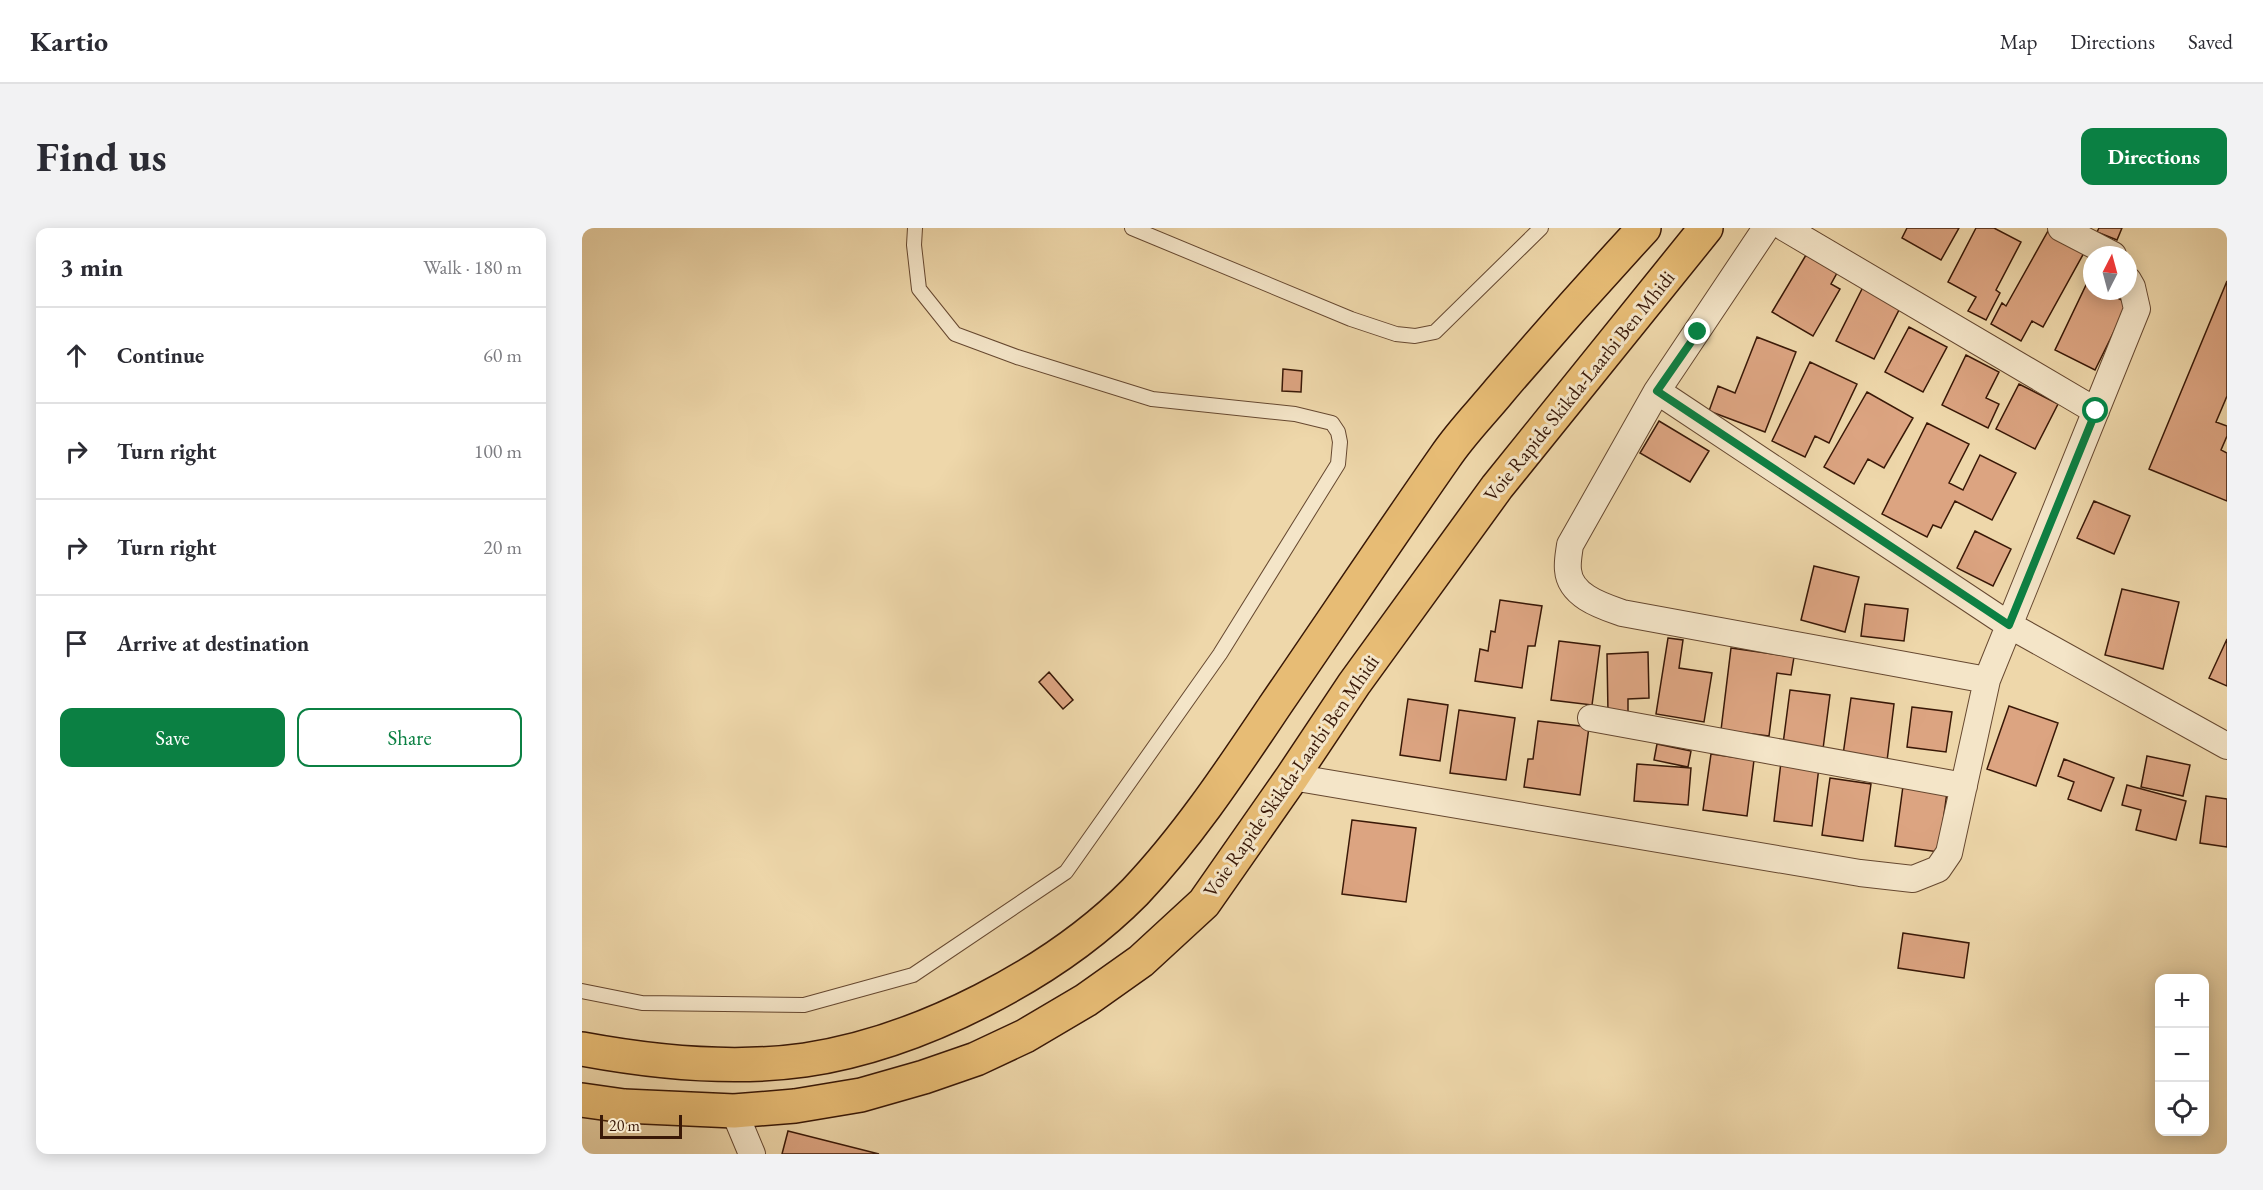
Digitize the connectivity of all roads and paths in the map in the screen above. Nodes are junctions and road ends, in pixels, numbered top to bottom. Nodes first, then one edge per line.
1 (915, 228) edge
2 (1132, 228) edge
3 (1541, 228) edge
4 (1644, 228) edge
5 (1706, 228) edge
6 (1766, 228) edge
7 (1785, 228) edge
8 (2061, 228) edge
9 (2096, 246) edge
10 (2135, 300) edge
11 (1657, 391) junction
12 (2096, 411) junction
13 (2009, 625) junction
14 (1987, 680) junction
15 (1590, 718) dead end
16 (2227, 746) edge
17 (1292, 777) junction
18 (1964, 786) junction
19 (582, 991) edge
20 (582, 1049) edge
21 (582, 1100) edge
22 (734, 1111) junction
23 (752, 1154) edge

1 - 19 lane
2 - 3 lane
4 - 20 highway
5 - 17 highway, Voie Rapide Skikda-Laarbi Ben Mhidi
6 - 11 street
7 - 12 street
8 - 9 street
10 - 12 street
11 - 13 street
11 - 14 street
12 - 13 street
13 - 14 street
13 - 16 street
14 - 18 street
15 - 18 street
17 - 18 street
17 - 22 highway, Voie Rapide Skikda-Laarbi Ben Mhidi
21 - 22 highway, Voie Rapide Skikda-Laarbi Ben Mhidi
22 - 23 street

